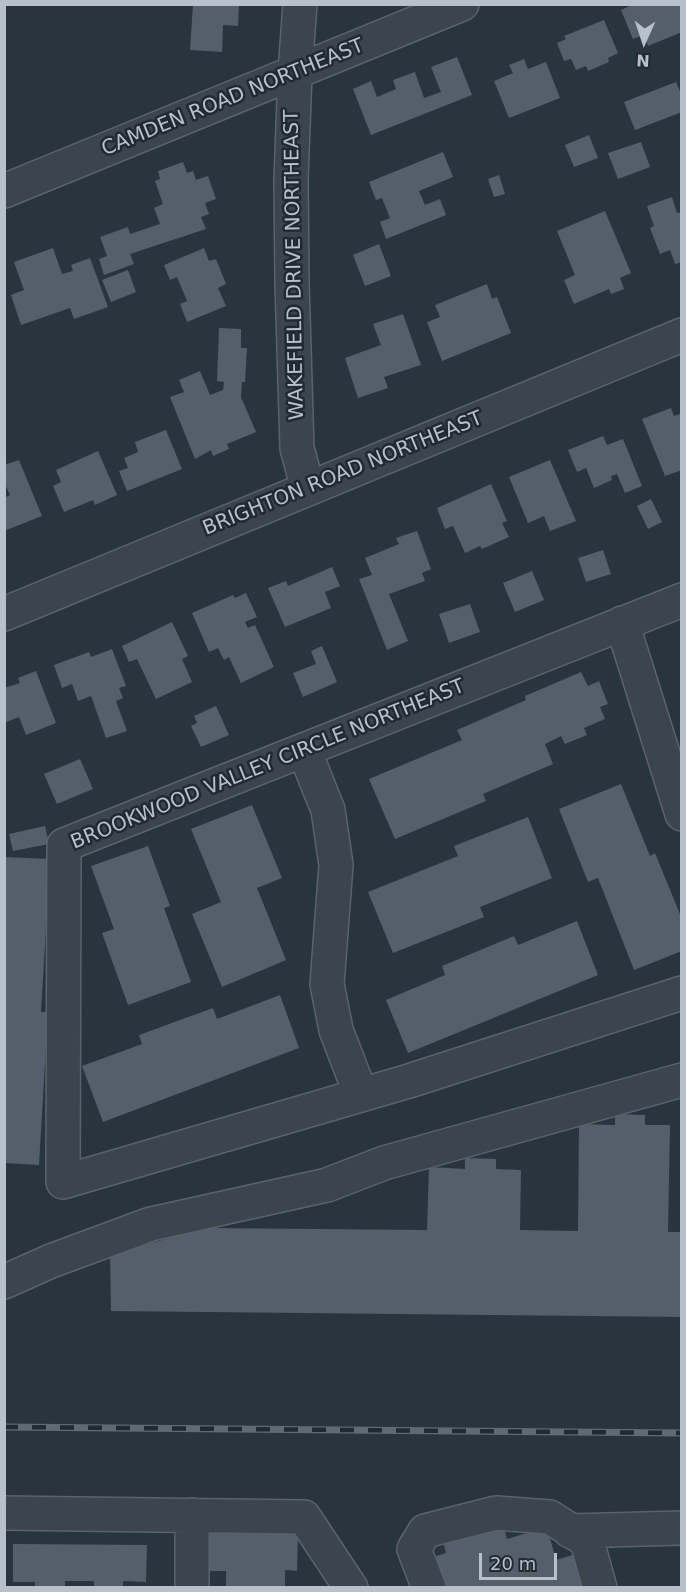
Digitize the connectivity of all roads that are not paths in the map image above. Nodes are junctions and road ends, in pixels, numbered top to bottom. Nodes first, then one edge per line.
1 (300, 4) edge
2 (462, 4) edge
3 (295, 73) junction
4 (4, 191) edge
5 (681, 335) edge
6 (308, 489) junction
7 (681, 600) edge
8 (4, 614) edge
9 (622, 623) junction
10 (304, 750) junction
11 (681, 814) edge
12 (681, 993) edge
13 (681, 1080) edge
14 (361, 1095) junction
15 (4, 1282) edge
16 (4, 1513) edge
17 (192, 1515) junction
18 (681, 1528) edge
19 (570, 1531) junction
20 (192, 1587) edge
21 (351, 1587) edge
22 (429, 1587) edge
23 (600, 1587) edge

1 - 3 street, WAKEFIELD DRIVE NORTHEAST
2 - 3 street, CAMDEN ROAD NORTHEAST
3 - 4 street, CAMDEN ROAD NORTHEAST
3 - 6 street, WAKEFIELD DRIVE NORTHEAST
5 - 6 street, BRIGHTON ROAD NORTHEAST
6 - 8 street, BRIGHTON ROAD NORTHEAST
7 - 9 street, BROOKWOOD VALLEY CIRCLE NORTHEAST
9 - 10 street, BROOKWOOD VALLEY CIRCLE NORTHEAST
9 - 11 street
10 - 14 street
10 - 14 street, BROOKWOOD VALLEY CIRCLE NORTHEAST
12 - 14 street, BROOKWOOD VALLEY CIRCLE NORTHEAST
13 - 15 street
16 - 17 street
17 - 20 street
17 - 21 street
18 - 19 street
19 - 22 street
19 - 23 street

